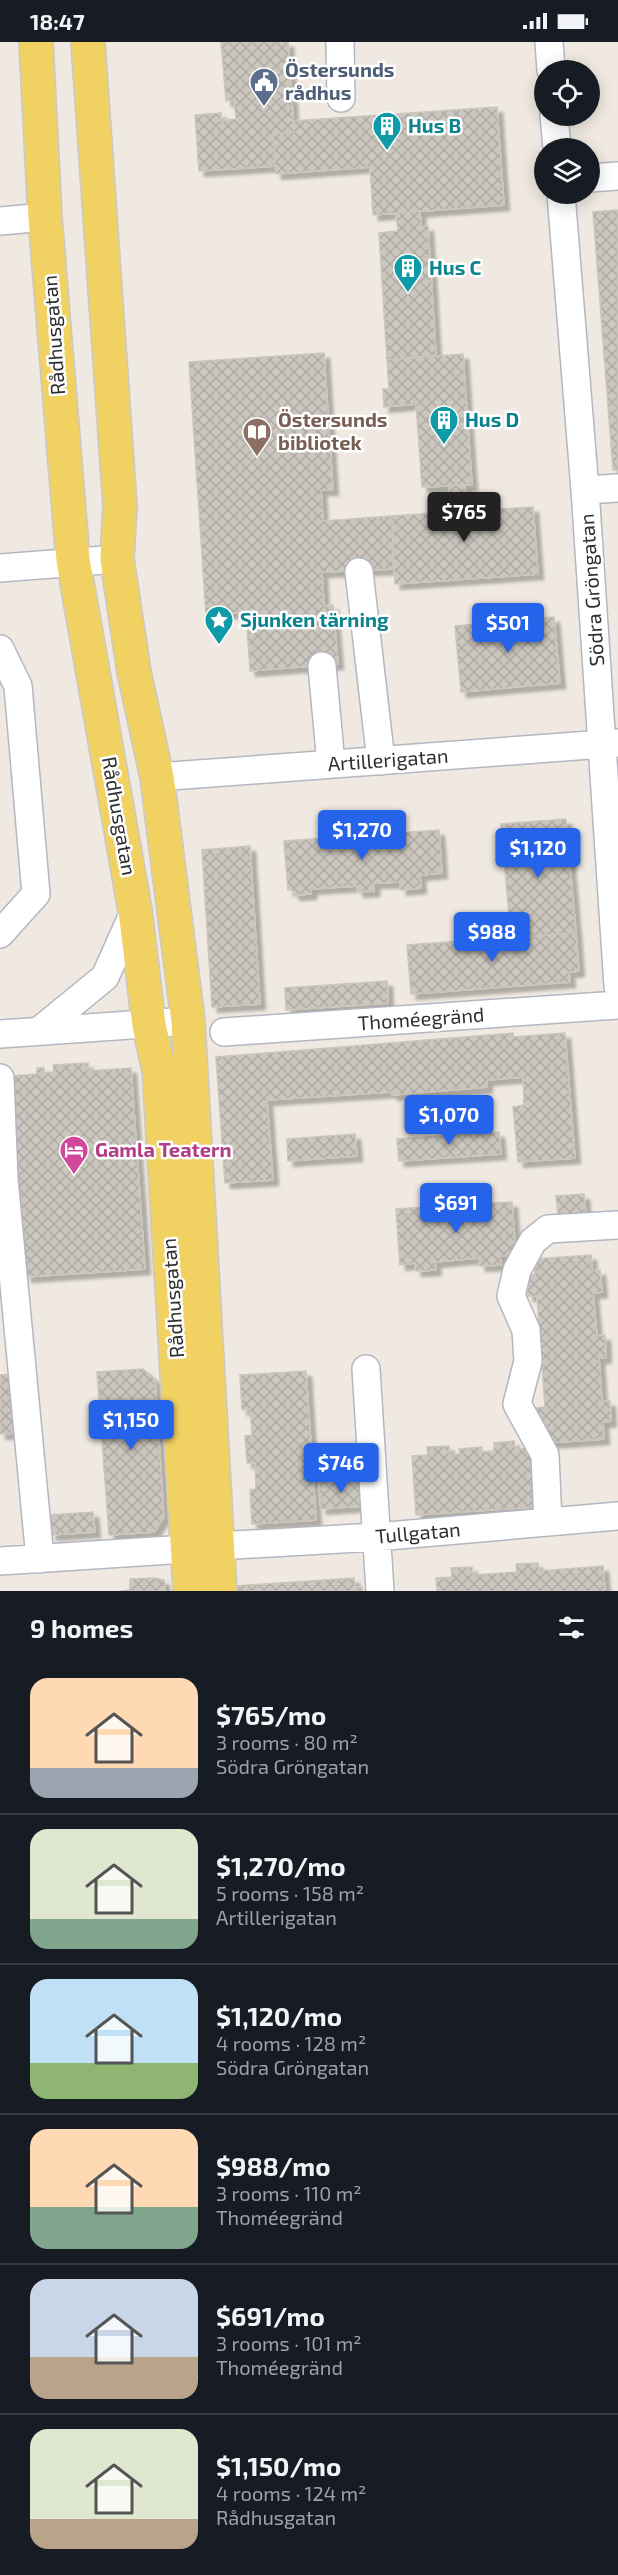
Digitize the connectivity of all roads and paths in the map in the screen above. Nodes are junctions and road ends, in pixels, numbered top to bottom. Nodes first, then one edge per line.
1 (36, 42) edge
2 (88, 42) edge
3 (340, 42) edge
4 (549, 42) edge
5 (550, 60) edge
6 (341, 98) dead end
7 (618, 176) edge
8 (600, 177) edge
9 (562, 204) edge
10 (45, 217) junction
11 (0, 220) edge
12 (618, 488) edge
13 (585, 490) junction
14 (117, 559) junction
15 (73, 560) junction
16 (359, 572) dead end
17 (4, 574) edge
18 (0, 649) edge
19 (321, 666) dead end
20 (610, 744) edge
21 (381, 761) junction
22 (331, 764) junction
23 (157, 777) junction
24 (135, 910) junction
25 (0, 934) edge
26 (618, 986) edge
27 (618, 1005) edge
28 (188, 1021) junction
29 (149, 1025) junction
30 (39, 1031) junction
31 (224, 1032) dead end
32 (0, 1035) edge
33 (0, 1078) edge
34 (618, 1225) edge
35 (366, 1370) dead end
36 (618, 1516) edge
37 (548, 1522) junction
38 (376, 1537) junction
39 (202, 1548) junction
40 (40, 1559) junction
41 (0, 1561) edge
42 (190, 1591) edge
43 (220, 1591) edge
44 (380, 1591) edge

1 - 10 main road, Rådhusgatan
2 - 14 main road, Rådhusgatan
3 - 6 street
4 - 5 street
7 - 8 street
9 - 13 street, Södra Gröngatan
10 - 11 street
10 - 15 main road, Rådhusgatan
12 - 13 street
13 - 20 street, Södra Gröngatan
14 - 15 street
14 - 23 main road, Rådhusgatan
15 - 17 street
15 - 24 main road, Rådhusgatan
16 - 21 street
18 - 25 street
19 - 22 street
20 - 21 street, Artillerigatan
20 - 26 street, Södra Gröngatan
21 - 22 street, Artillerigatan
22 - 23 street, Artillerigatan
23 - 28 main road, Rådhusgatan
24 - 29 main road, Rådhusgatan
24 - 30 street
27 - 31 street, Thoméegränd
28 - 29 street
28 - 39 main road, Rådhusgatan
29 - 30 street
29 - 39 main road, Rådhusgatan
30 - 32 street
33 - 40 street
34 - 37 street
35 - 38 street
36 - 37 street, Tullgatan
37 - 38 street, Tullgatan
38 - 39 street, Tullgatan
38 - 44 street
39 - 40 street, Tullgatan
39 - 42 main road, Rådhusgatan
39 - 43 main road, Rådhusgatan
40 - 41 street, Tullgatan

